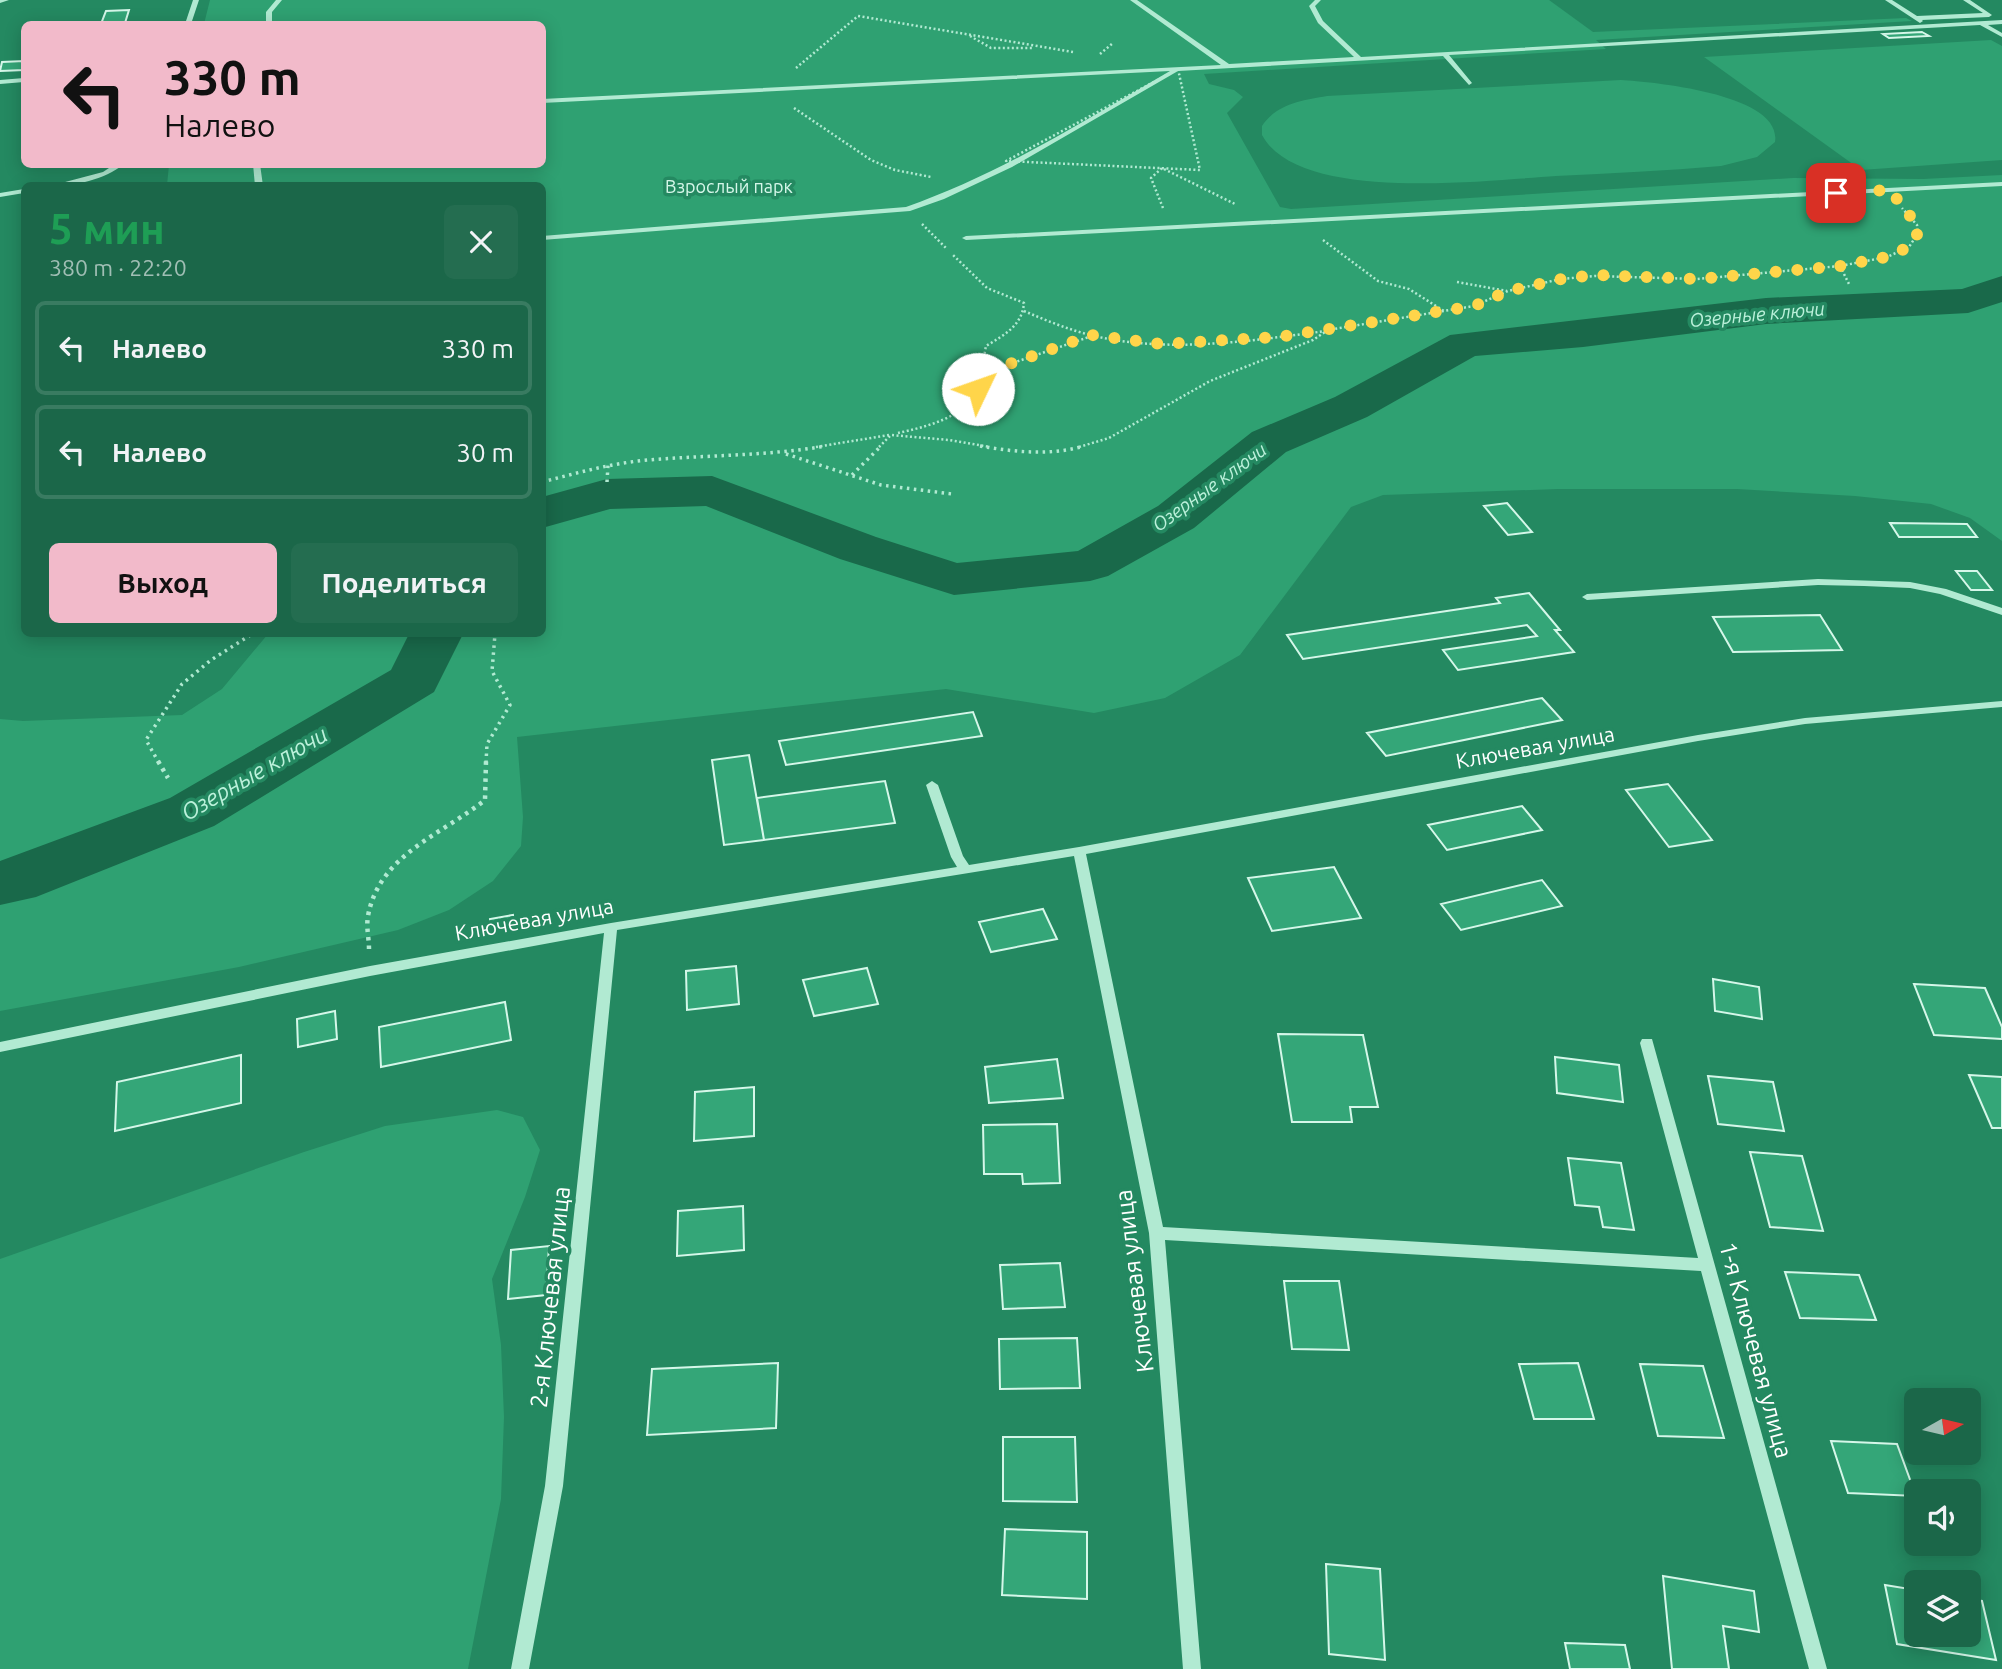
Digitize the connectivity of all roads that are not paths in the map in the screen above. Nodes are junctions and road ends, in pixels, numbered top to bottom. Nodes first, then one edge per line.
1 (6, 0) edge
2 (196, 0) edge
3 (279, 0) edge
4 (1132, 0) edge
5 (1318, 0) edge
6 (1888, 0) edge
7 (1966, 0) edge
8 (0, 2) edge
9 (1989, 15) junction
10 (1916, 18) junction
11 (2002, 19) edge
12 (189, 21) edge
13 (269, 21) edge
14 (1980, 23) junction
15 (1929, 27) junction
16 (2002, 35) edge
17 (1444, 53) junction
18 (1359, 58) junction
19 (1227, 66) junction
20 (1178, 69) junction
21 (21, 80) edge
22 (0, 82) edge
23 (1468, 83) dead end
24 (546, 101) edge
25 (115, 168) edge
26 (70, 182) edge
27 (2002, 184) edge
28 (21, 192) edge
29 (0, 195) edge
30 (546, 238) edge
31 (966, 238) dead end
32 (1587, 597) dead end
33 (2002, 612) edge
34 (2002, 704) edge
35 (932, 785) dead end
36 (1079, 851) junction
37 (966, 870) junction
38 (611, 927) junction
39 (1647, 1043) dead end
40 (0, 1047) edge
41 (1157, 1233) junction
42 (1707, 1265) junction
43 (520, 1669) edge
44 (1192, 1669) edge
45 (1818, 1669) edge

1 - 8 street
2 - 12 street
3 - 13 street
4 - 19 street
5 - 18 street
6 - 10 street
7 - 9 street
9 - 10 street
9 - 11 street
10 - 15 street
11 - 14 street
14 - 15 street
14 - 16 street
15 - 17 street
17 - 18 street
17 - 23 street
18 - 19 street
19 - 20 street
20 - 24 street
20 - 30 street
21 - 22 street
25 - 26 street
27 - 31 street
28 - 29 street
32 - 33 street
34 - 36 street, Ключевая улица
35 - 37 street
36 - 37 street, Ключевая улица
36 - 41 street, Ключевая улица
37 - 38 street, Ключевая улица
38 - 40 street, Ключевая улица
38 - 43 street, 2-я Ключевая улица
39 - 42 street, 1-я Ключевая улица
41 - 42 street
41 - 44 street, Ключевая улица
42 - 45 street, 1-я Ключевая улица

